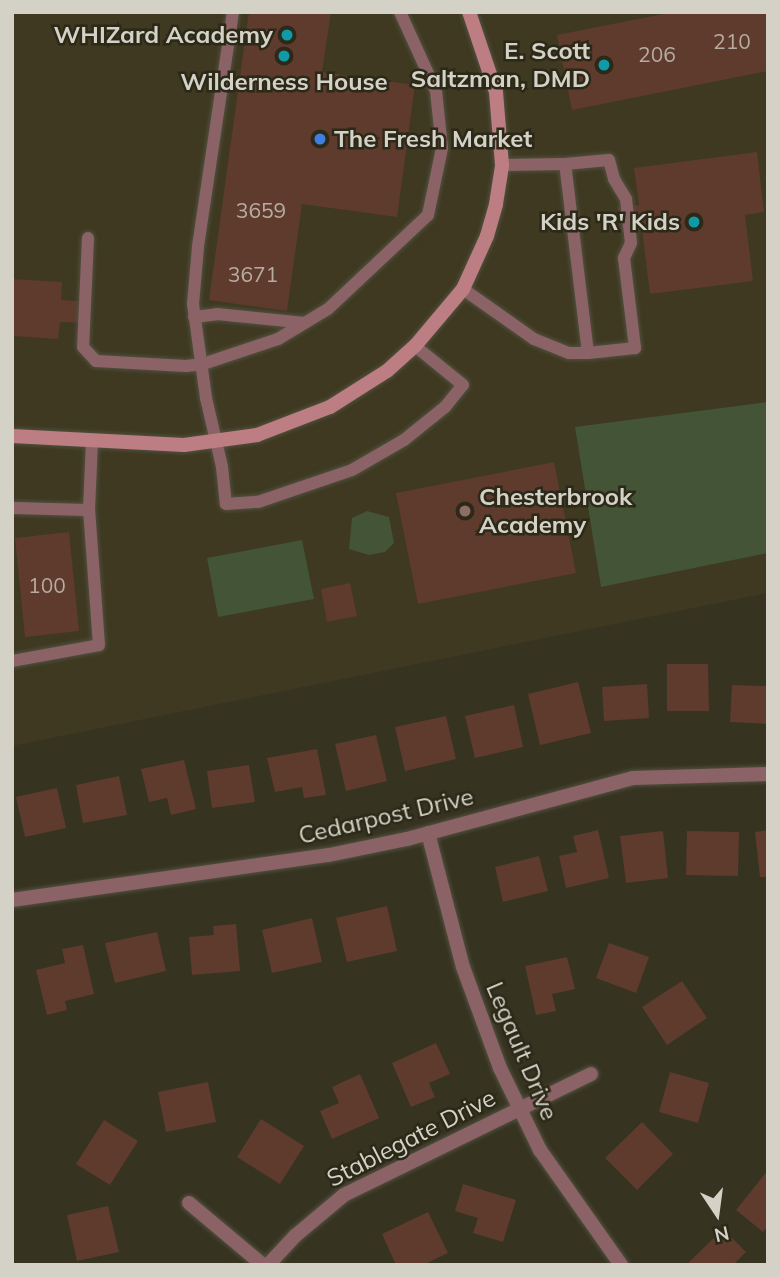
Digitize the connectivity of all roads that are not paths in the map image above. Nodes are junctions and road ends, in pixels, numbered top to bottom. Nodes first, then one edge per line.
1 (233, 12) edge
2 (400, 12) edge
3 (469, 12) edge
4 (565, 164) junction
5 (502, 165) junction
6 (88, 238) dead end
7 (463, 289) junction
8 (194, 317) junction
9 (304, 323) junction
10 (415, 346) junction
11 (588, 353) junction
12 (204, 364) junction
13 (12, 436) edge
14 (92, 441) junction
15 (216, 443) junction
16 (12, 508) edge
17 (89, 510) junction
18 (12, 661) edge
19 (768, 774) edge
20 (428, 833) junction
21 (12, 900) edge
22 (591, 1074) dead end
23 (519, 1108) junction
24 (189, 1203) dead end
25 (265, 1265) edge
26 (621, 1265) edge

1 - 8 lane
2 - 9 lane
3 - 5 street
4 - 5 lane
4 - 11 lane
4 - 11 lane
5 - 7 street
6 - 12 lane
7 - 10 street
7 - 11 lane
8 - 9 lane
8 - 12 lane
9 - 12 lane
10 - 15 street
10 - 15 lane
12 - 15 lane
13 - 14 street
14 - 15 street
14 - 17 lane
16 - 17 lane
17 - 18 lane
19 - 20 street, Cedarpost Drive
20 - 21 street, Cedarpost Drive
20 - 23 street, Legault Drive
22 - 23 street, Stablegate Drive
23 - 25 street, Stablegate Drive
23 - 26 street, Legault Drive
24 - 25 street

